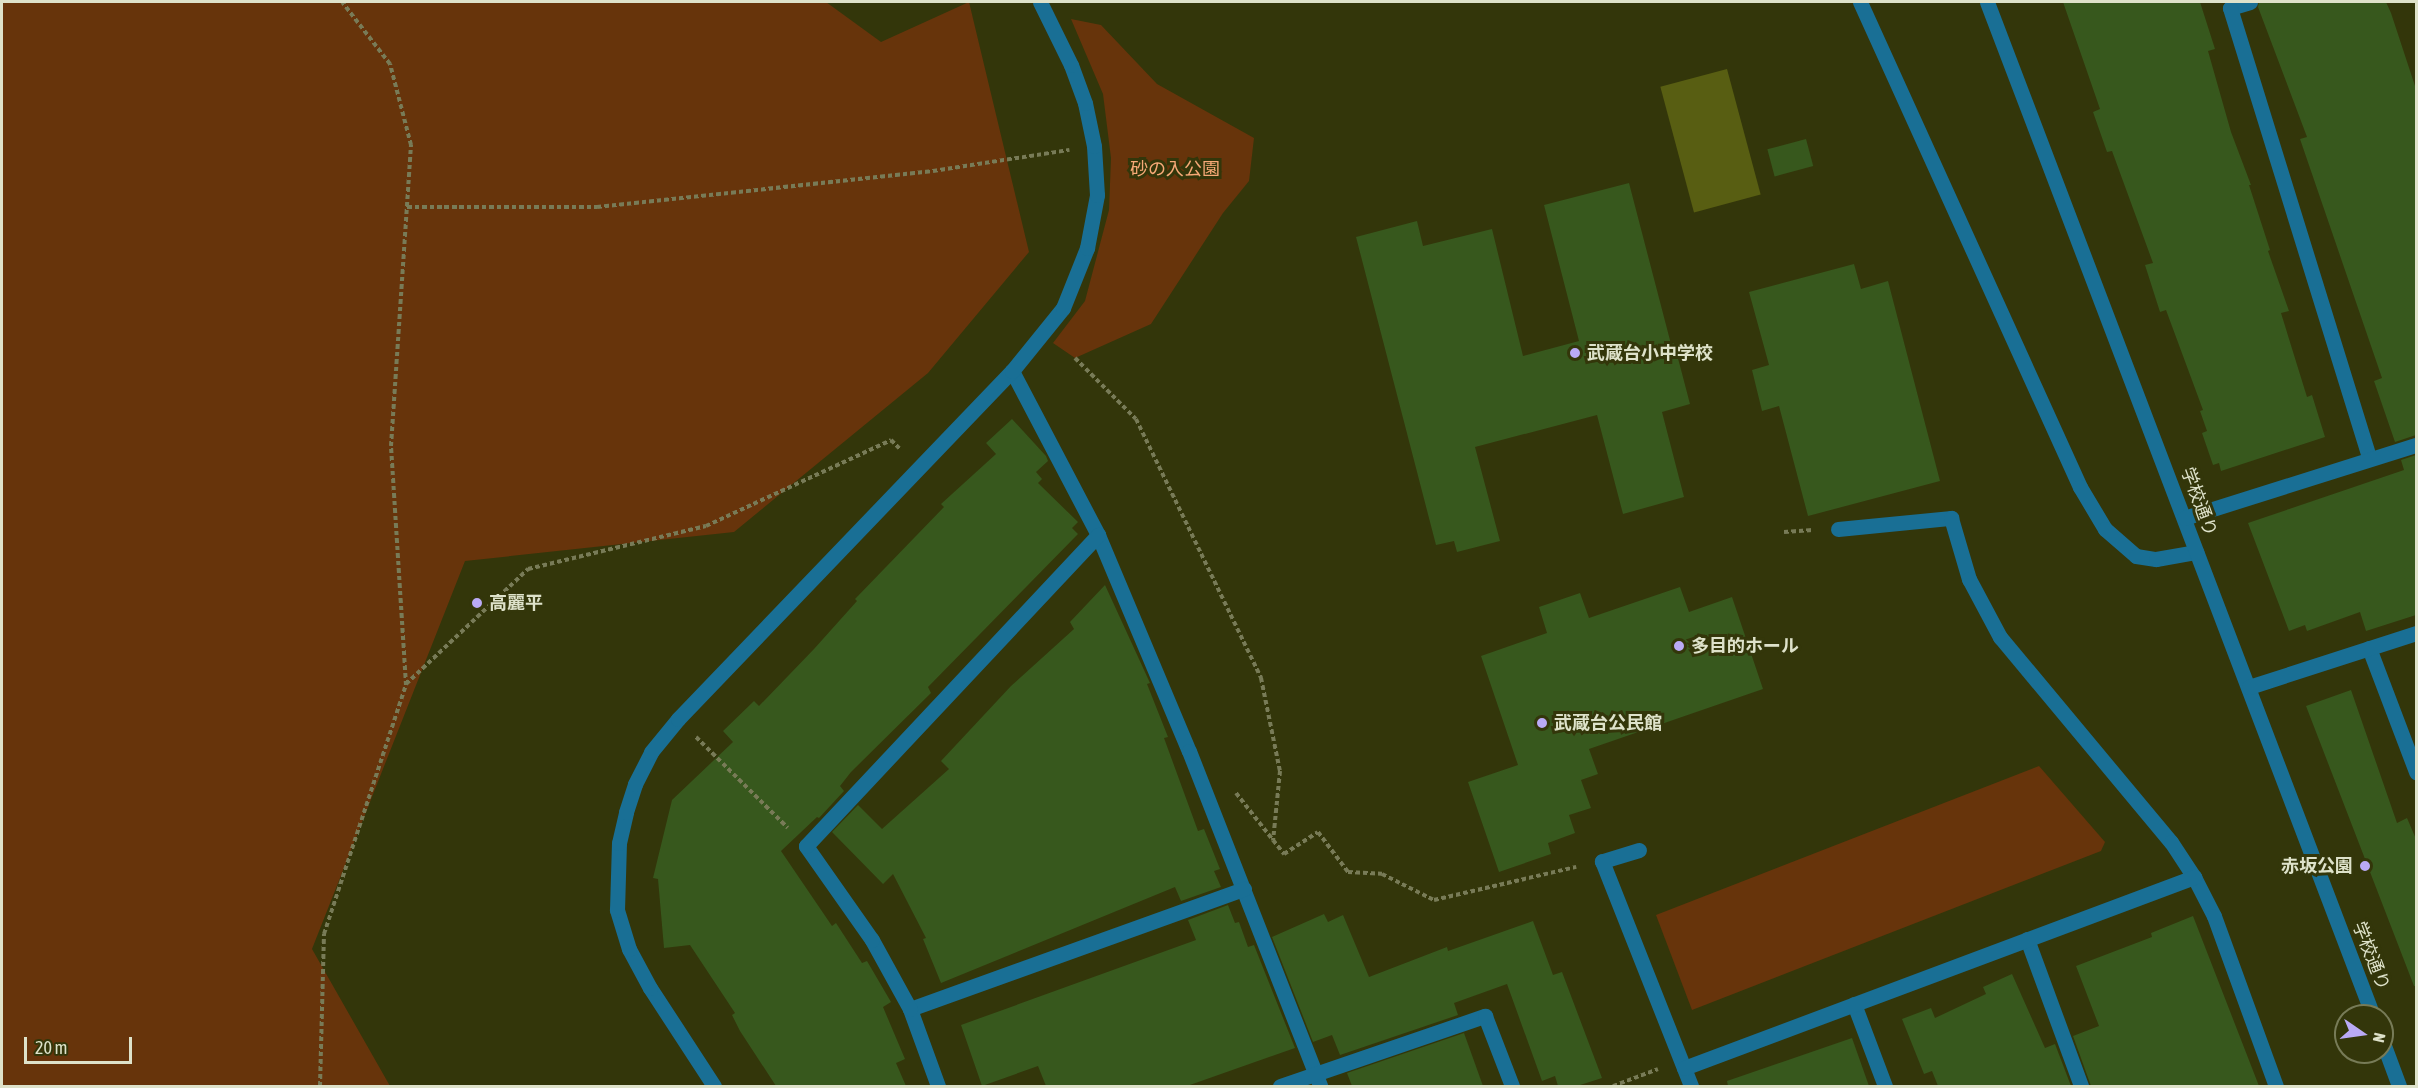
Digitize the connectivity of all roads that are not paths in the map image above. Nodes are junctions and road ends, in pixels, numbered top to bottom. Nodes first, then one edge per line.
1 (1040, 2) edge
2 (1860, 2) edge
3 (1987, 2) edge
4 (2250, 2) edge
5 (1012, 370) junction
6 (2416, 445) edge
7 (2370, 459) junction
8 (2184, 518) junction
9 (1838, 529) dead end
10 (1098, 535) junction
11 (2196, 552) junction
12 (2416, 633) edge
13 (2369, 648) junction
14 (2249, 687) junction
15 (2416, 772) edge
16 (1639, 850) dead end
17 (2194, 877) junction
18 (1244, 889) junction
19 (2027, 939) junction
20 (1854, 1004) junction
21 (2368, 1004) edge
22 (910, 1009) junction
23 (1683, 1064) junction
24 (2391, 1064) edge
25 (1318, 1080) edge
26 (714, 1086) edge
27 (938, 1086) edge
28 (1280, 1086) edge
29 (1512, 1086) edge
30 (1691, 1086) edge
31 (1885, 1086) edge
32 (2081, 1086) edge
33 (2276, 1086) edge
34 (2399, 1086) edge

1 - 5 street
2 - 11 street
3 - 8 street, 学校通り
4 - 7 street
5 - 10 street
5 - 26 street
6 - 7 street
7 - 8 street
8 - 11 street, 学校通り
9 - 17 street
10 - 18 street
10 - 22 street
11 - 14 street, 学校通り
12 - 13 street
13 - 14 street
13 - 15 street
14 - 21 street, 学校通り
16 - 23 street
17 - 19 street
17 - 33 street
18 - 22 street
18 - 25 street
19 - 20 street
19 - 32 street
20 - 23 street
20 - 31 street
22 - 27 street
23 - 30 street
24 - 34 street
25 - 28 street
25 - 29 street

